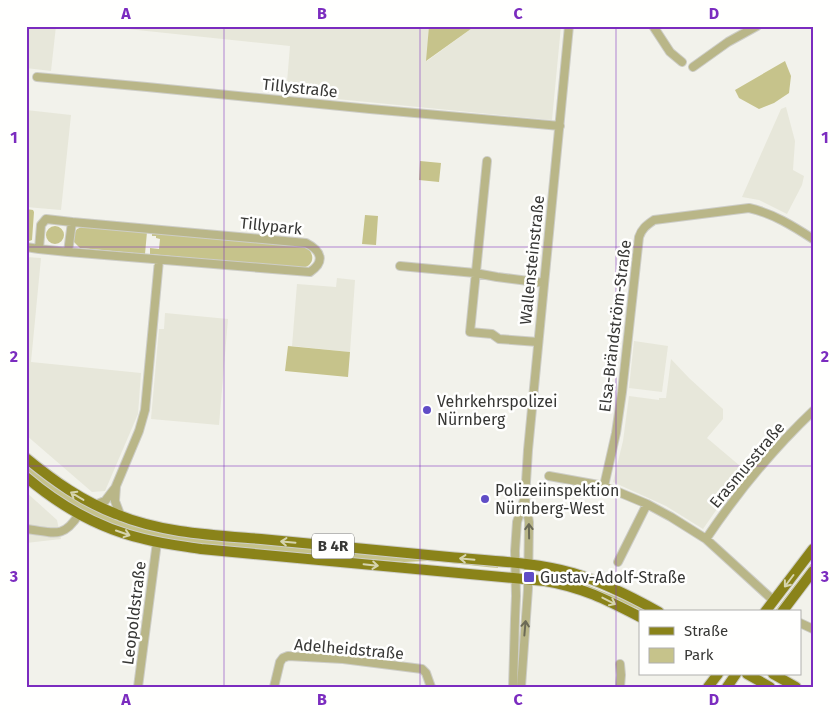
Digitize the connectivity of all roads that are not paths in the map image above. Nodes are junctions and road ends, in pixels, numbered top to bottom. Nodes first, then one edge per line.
1 (569, 26) edge
2 (653, 26) edge
3 (757, 26) edge
4 (682, 62) dead end
5 (693, 67) dead end
6 (37, 77) dead end
7 (560, 126) junction
8 (487, 161) dead end
9 (72, 222) junction
10 (813, 239) edge
11 (26, 247) edge
12 (38, 249) junction
13 (68, 252) junction
14 (159, 260) junction
15 (400, 266) dead end
16 (475, 272) junction
17 (544, 283) junction
18 (538, 342) junction
19 (813, 410) edge
20 (26, 458) edge
21 (549, 476) dead end
22 (26, 477) edge
23 (116, 486) junction
24 (604, 486) junction
25 (525, 498) junction
26 (647, 504) junction
27 (95, 505) junction
28 (79, 514) junction
29 (121, 517) junction
30 (26, 529) edge
31 (706, 539) junction
32 (157, 542) junction
33 (813, 549) edge
34 (618, 562) dead end
35 (515, 564) junction
36 (528, 565) junction
37 (813, 572) edge
38 (516, 578) junction
39 (529, 580) junction
40 (774, 600) junction
41 (655, 610) edge
42 (766, 610) edge
43 (784, 610) edge
44 (639, 617) edge
45 (620, 664) dead end
46 (716, 676) edge
47 (735, 676) edge
48 (751, 676) edge
49 (777, 676) edge
50 (138, 687) edge
51 (274, 687) edge
52 (430, 687) edge
53 (513, 687) edge
54 (521, 687) edge
55 (620, 687) edge
56 (708, 687) edge
57 (727, 687) edge
58 (770, 687) edge
59 (796, 687) edge

1 - 7 street, Wallensteinstraße
2 - 4 street
3 - 5 street
6 - 7 street, Tillystraße
7 - 17 street, Wallensteinstraße
8 - 16 street
9 - 12 street, Tillypark
9 - 13 street
9 - 14 street, Tillypark
10 - 24 street, Elsa-Brändström-Straße
11 - 12 street, Tillypark
12 - 13 street, Tillypark
13 - 14 street, Tillypark
14 - 23 street
15 - 16 street
16 - 17 street
16 - 18 street
17 - 18 street, Wallensteinstraße
18 - 25 street, Wallensteinstraße
19 - 31 street, Erasmusstraße
27 -> 20 main road, B 4R
21 - 24 street
22 - 28 main road, B 4R
23 - 27 street
23 - 29 street
24 - 26 street
25 - 35 street, Wallensteinstraße
36 -> 25 street, Wallensteinstraße
26 - 31 street
26 - 34 street
27 - 29 main road, B 4R
28 - 30 street
28 -> 32 main road, B 4R
35 -> 29 main road, B 4R
31 - 40 street
32 -> 38 main road, B 4R
32 - 50 street, Leopoldstraße
33 -> 40 main road
35 - 36 main road, B 4R
35 - 38 street, Wallensteinstraße
36 - 39 street, Wallensteinstraße
36 - 41 main road, B 4R
37 - 43 main road
38 - 39 main road, B 4R
38 - 53 street, Wallensteinstraße
39 -> 44 main road, B 4R
54 -> 39 street, Wallensteinstraße
40 - 42 main road
45 - 55 street
46 - 56 main road
47 - 57 main road
48 - 58 main road
49 - 59 main road
51 - 52 street, Adelheidstraße

